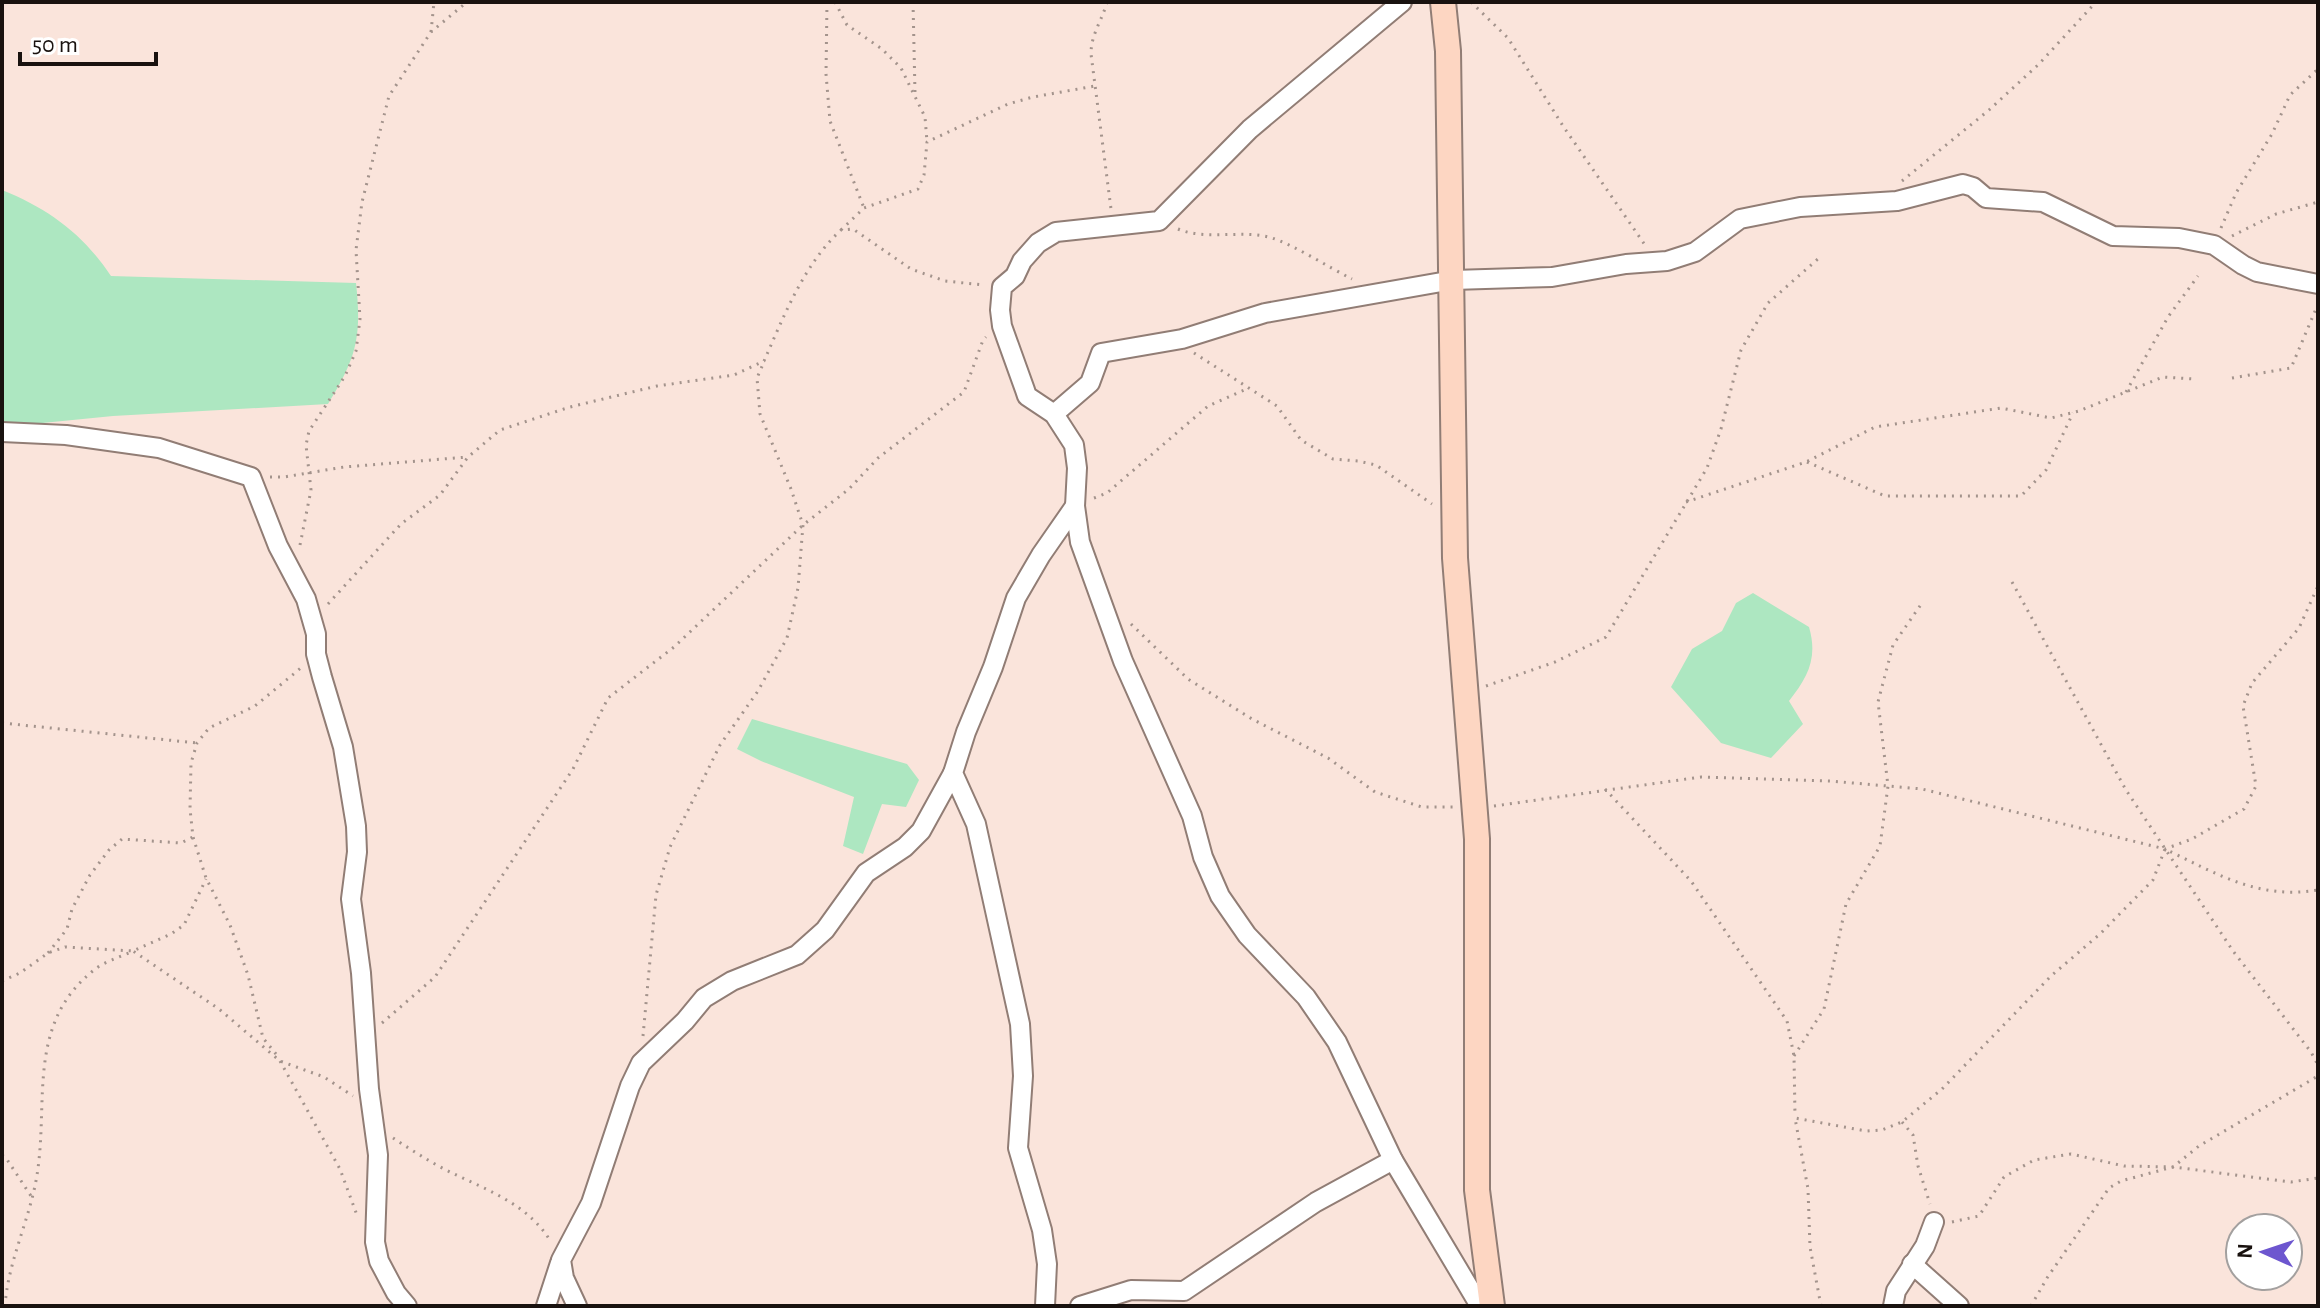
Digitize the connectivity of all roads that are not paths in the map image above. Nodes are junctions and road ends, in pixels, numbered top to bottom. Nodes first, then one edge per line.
1 (1402, 2) edge
2 (1443, 2) edge
3 (1453, 280) junction
4 (2318, 284) edge
5 (1054, 414) junction
6 (2, 432) edge
7 (1075, 506) junction
8 (953, 773) junction
9 (1393, 1160) junction
10 (1934, 1222) road end
11 (561, 1260) junction
12 (1912, 1264) junction
13 (1489, 1278) junction
14 (407, 1306) edge
15 (546, 1306) edge
16 (577, 1306) edge
17 (1045, 1306) edge
18 (1080, 1306) edge
19 (1482, 1306) edge
20 (1492, 1306) edge
21 (1893, 1306) edge
22 (1959, 1306) edge

1 - 5 street
2 - 3 street
3 - 4 street
3 - 5 street
3 - 13 street
5 - 7 street
6 - 14 street
7 - 8 street
7 - 9 street
8 - 11 street
8 - 17 street
9 - 18 street
9 - 19 street
10 - 12 street
11 - 15 street
11 - 16 street
12 - 21 street
12 - 22 street
13 - 19 street
13 - 20 street

